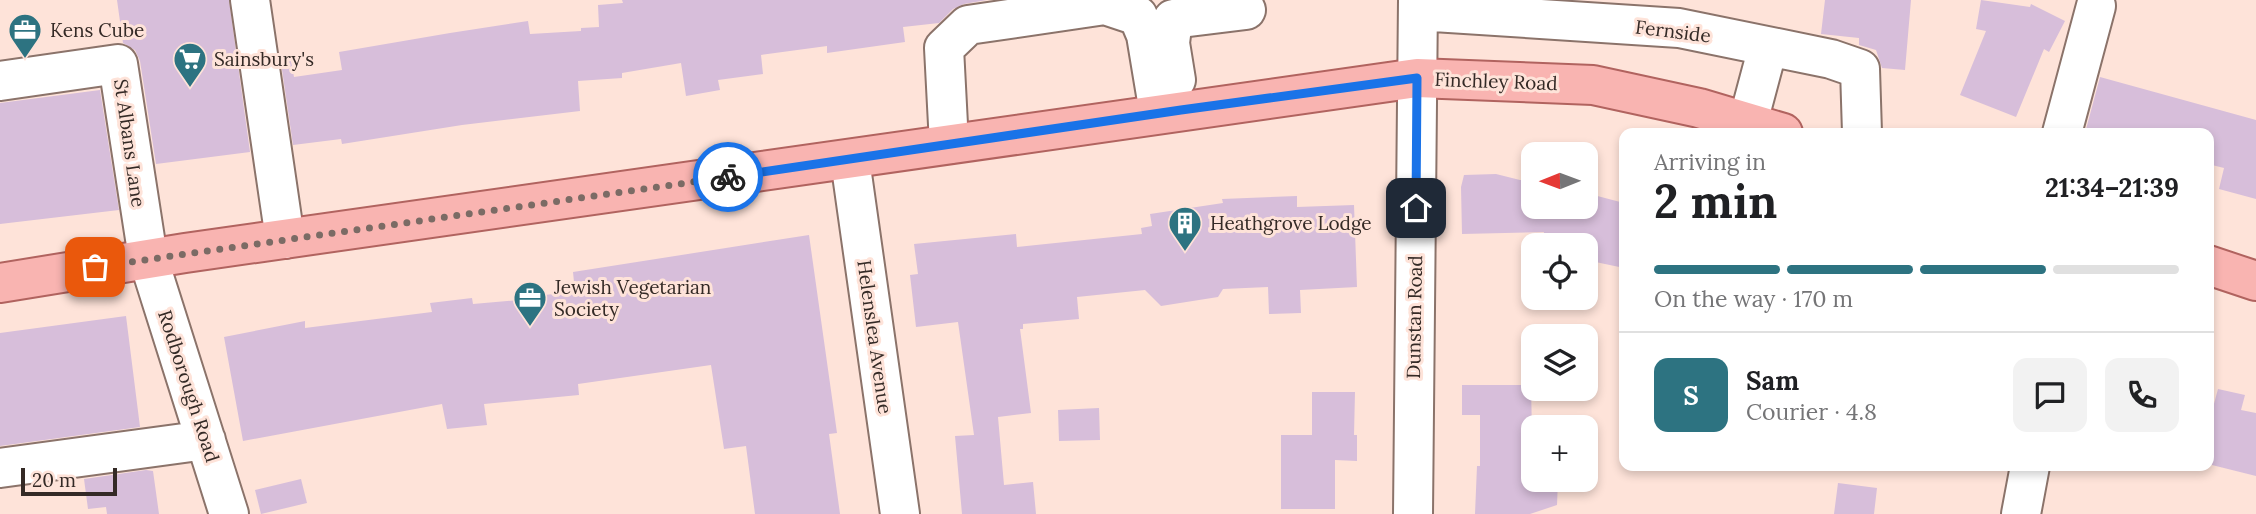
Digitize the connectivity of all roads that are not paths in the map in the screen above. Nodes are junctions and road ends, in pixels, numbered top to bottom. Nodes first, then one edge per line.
1 (250, 0) edge
2 (1418, 6) edge
3 (2096, 6) dead end
4 (1246, 10) dead end
5 (1768, 47) junction
6 (1417, 78) junction
7 (0, 81) edge
8 (1170, 111) junction
9 (1765, 127) edge
10 (1862, 128) edge
11 (2063, 128) edge
12 (949, 144) junction
13 (850, 160) junction
14 (285, 239) junction
15 (148, 258) junction
16 (2214, 267) edge
17 (2256, 281) edge
18 (0, 283) edge
19 (206, 440) junction
20 (0, 468) edge
21 (2029, 471) edge
22 (229, 514) edge
23 (900, 514) edge
24 (1412, 514) edge
25 (2021, 514) edge

1 - 14 street
2 - 5 street, Fernside
2 - 6 street, Dunstan Road
3 - 11 street
4 - 8 street
5 - 9 street
5 - 10 street, Fernside
6 - 8 main road, Finchley Road
6 - 9 main road, Finchley Road
6 - 24 street, Dunstan Road
7 - 15 street, St Albans Lane
8 - 12 main road, Finchley Road
8 - 12 street
12 - 13 main road, Finchley Road
13 - 14 main road, Finchley Road
13 - 23 street, Helenslea Avenue
14 - 15 main road, Finchley Road
15 - 18 main road, Finchley Road
15 - 19 street, Rodborough Road
16 - 17 main road
19 - 20 street
19 - 22 street, Rodborough Road
21 - 25 street

